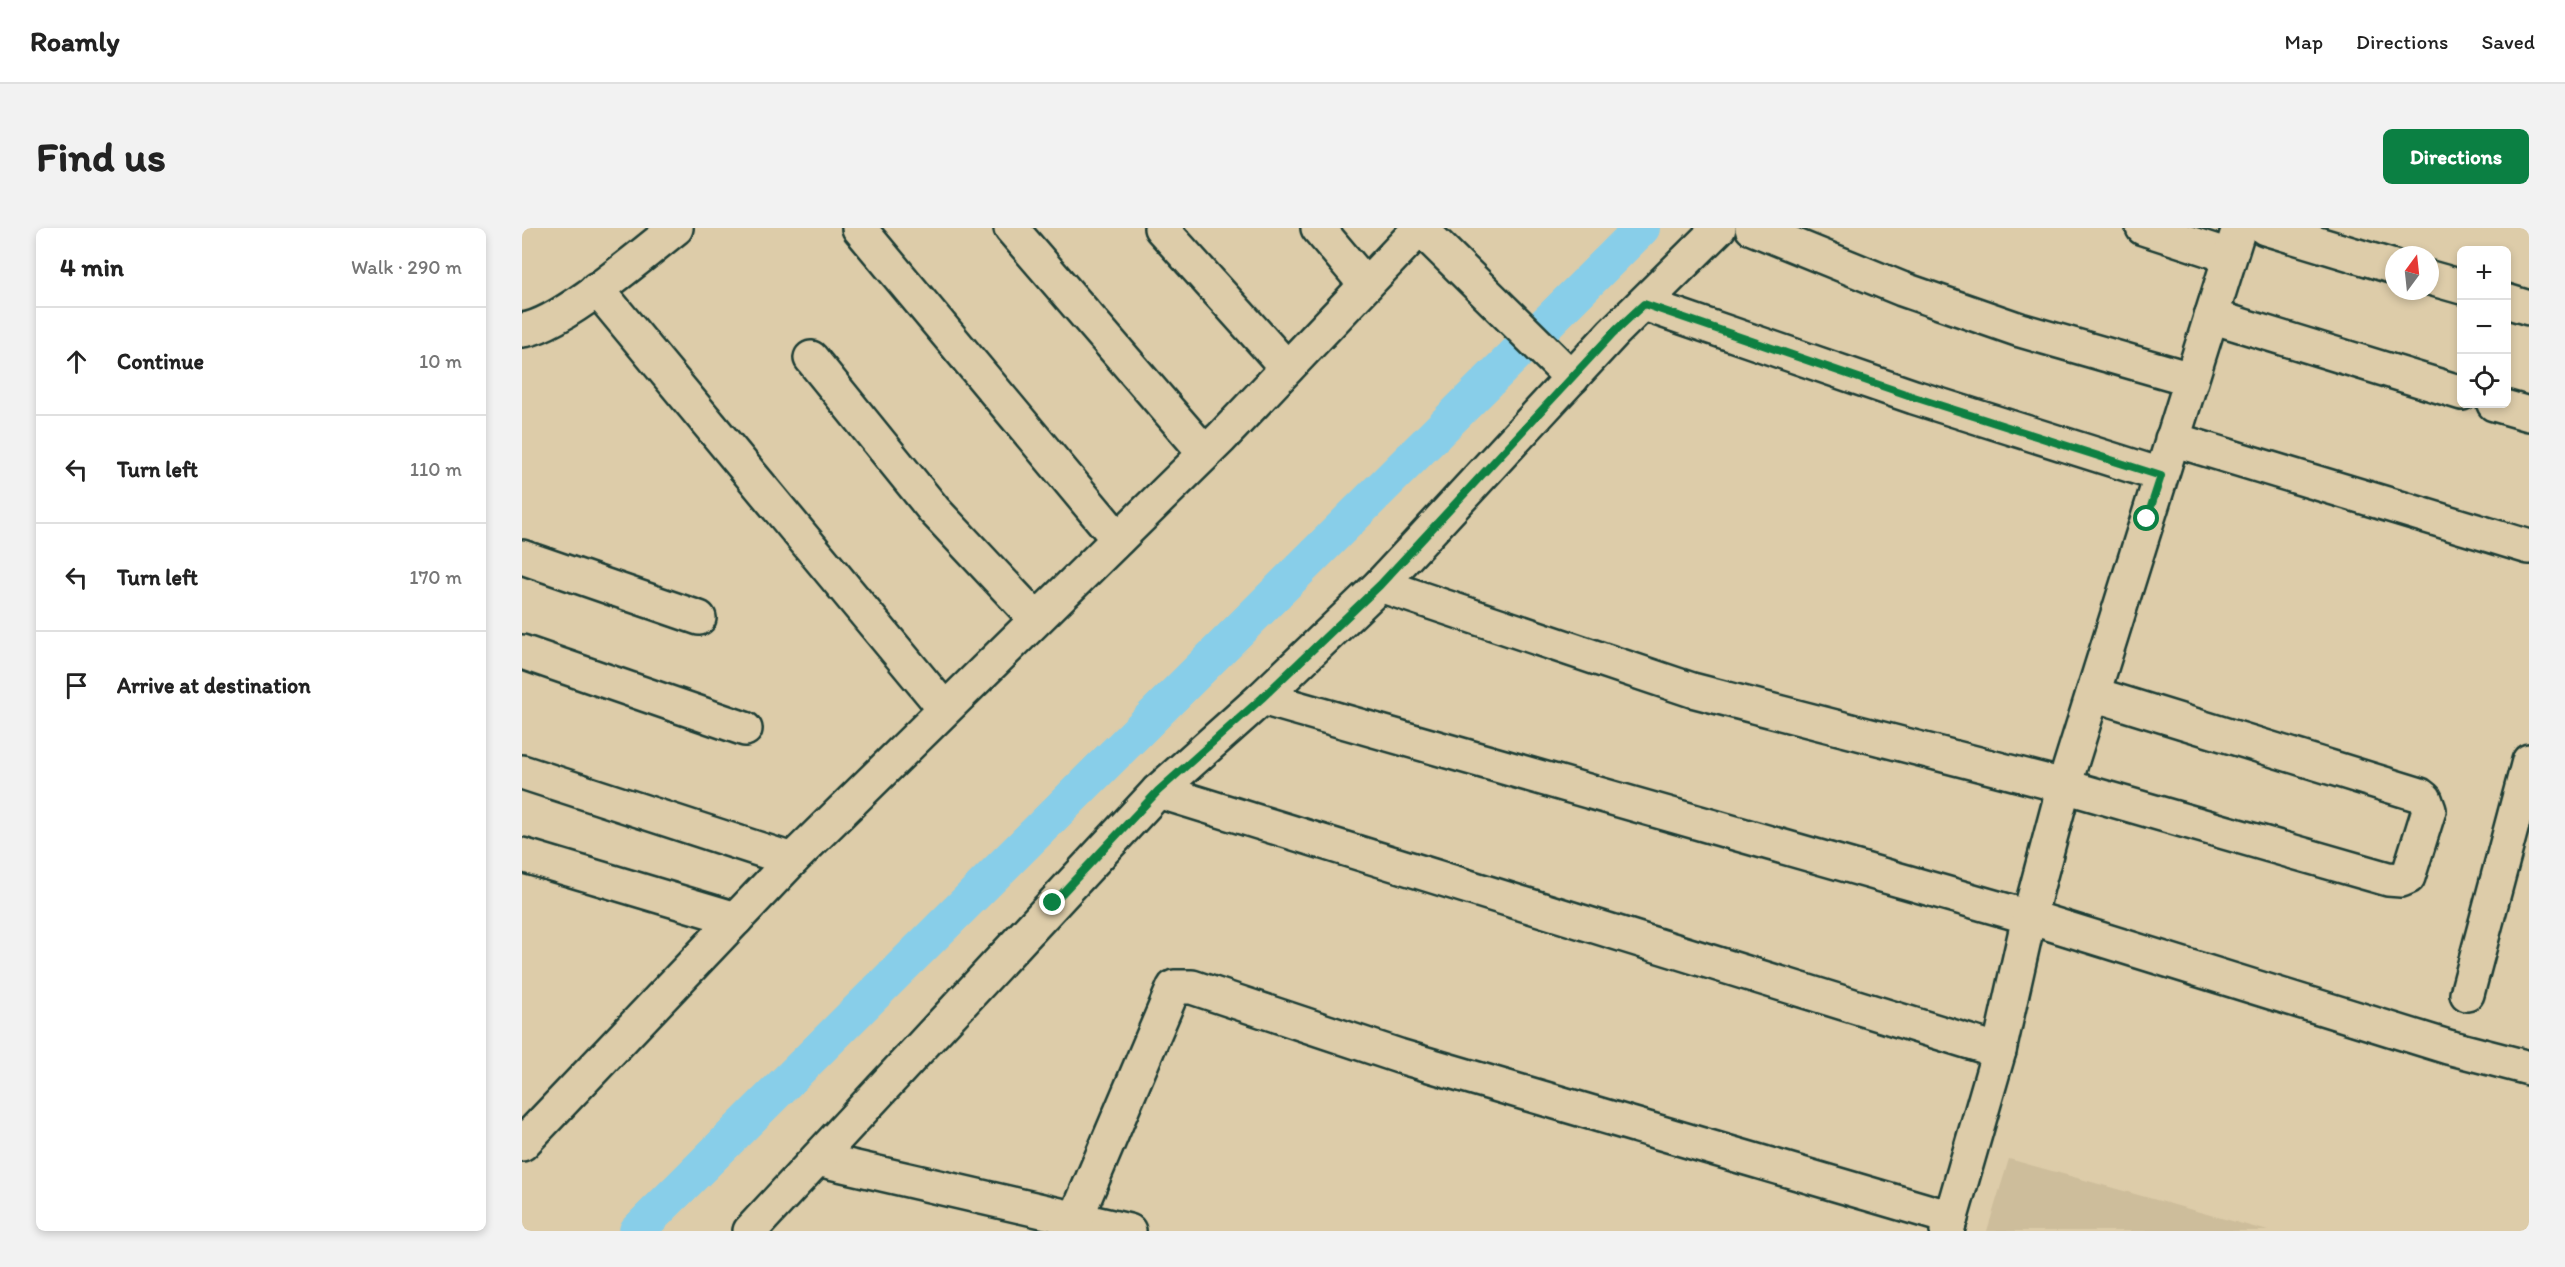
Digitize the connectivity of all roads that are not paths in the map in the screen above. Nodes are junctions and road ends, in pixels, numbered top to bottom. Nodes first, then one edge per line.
1 (676, 228) edge
2 (859, 228) edge
3 (1011, 228) edge
4 (1161, 228) edge
5 (1318, 228) edge
6 (1420, 228) edge
7 (1719, 228) edge
8 (1752, 228) edge
9 (2143, 228) edge
10 (2265, 228) edge
11 (2234, 242) edge
12 (2385, 264) edge
13 (2439, 281) edge
14 (1366, 285) junction
15 (2457, 286) edge
16 (597, 289) junction
17 (2511, 303) edge
18 (1644, 304) junction
19 (2529, 308) edge
20 (2211, 316) junction
21 (522, 330) edge
22 (812, 358) dead end
23 (1287, 368) junction
24 (1572, 378) junction
25 (2191, 379) junction
26 (2457, 391) edge
27 (2508, 408) edge
28 (2529, 414) edge
29 (2172, 439) junction
30 (1205, 453) junction
31 (2161, 476) junction
32 (1118, 539) junction
33 (2529, 547) edge
34 (522, 557) edge
35 (1380, 585) junction
36 (699, 618) dead end
37 (1036, 619) junction
38 (522, 652) edge
39 (2092, 694) junction
40 (1262, 698) junction
41 (945, 708) junction
42 (745, 729) dead end
43 (2529, 760) edge
44 (522, 772) edge
45 (2064, 786) junction
46 (1158, 791) junction
47 (522, 855) edge
48 (792, 860) junction
49 (2029, 917) junction
50 (736, 919) junction
51 (2467, 994) dead end
52 (1999, 1051) junction
53 (2529, 1068) edge
54 (522, 1144) edge
55 (818, 1159) junction
56 (1076, 1218) junction
57 (1949, 1224) edge
58 (750, 1231) edge
59 (1129, 1231) edge

1 - 16 street
2 - 32 street
3 - 30 street
4 - 23 street
5 - 14 street
6 - 14 street
6 - 24 street
7 - 18 street
8 - 25 street
9 - 11 street
10 - 12 street
11 - 20 street
13 - 15 street
14 - 23 street
16 - 21 street
16 - 41 street
17 - 19 street
18 - 24 street
18 - 31 street
20 - 25 street
20 - 26 street
22 - 37 street
23 - 30 street
24 - 35 street
25 - 29 street
27 - 28 street
29 - 31 street
29 - 33 street
30 - 32 street
31 - 39 street
32 - 37 street
34 - 36 street
35 - 40 street
35 - 45 street
37 - 41 street
38 - 42 street
39 - 45 street
39 - 45 street
40 - 46 street
40 - 49 street
41 - 48 street
43 - 51 street
44 - 48 street
45 - 49 street
46 - 52 street
46 - 55 street
47 - 50 street
48 - 50 street
49 - 52 street
49 - 53 street
50 - 54 street
52 - 57 street
55 - 56 street
55 - 58 street
56 - 57 street
56 - 59 street

